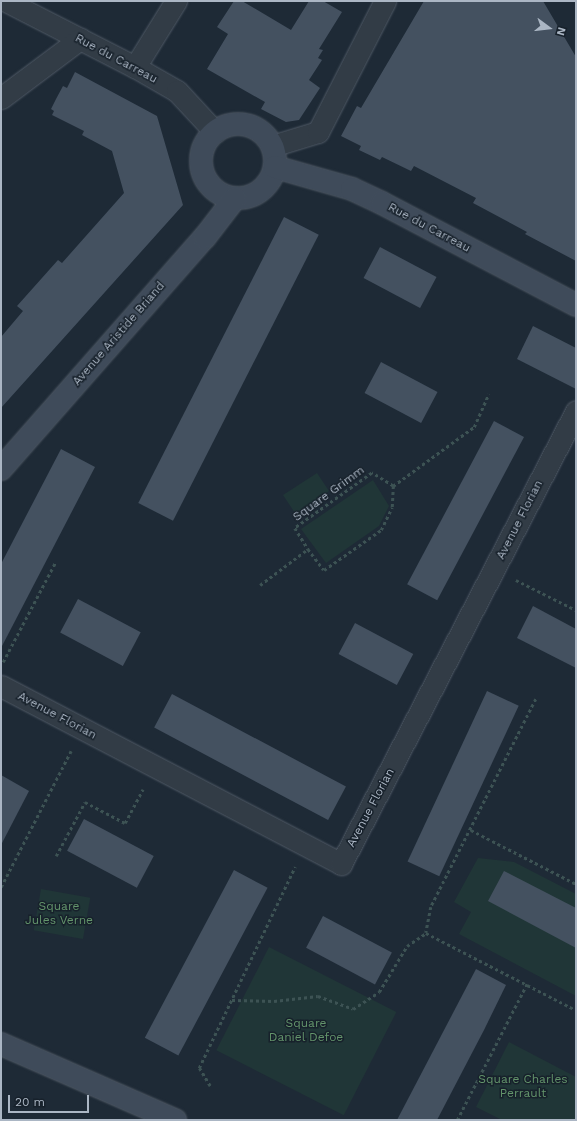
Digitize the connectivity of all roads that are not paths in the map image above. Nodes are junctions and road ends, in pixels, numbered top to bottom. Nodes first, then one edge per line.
1 (6, 1) edge
2 (176, 1) edge
3 (385, 1) edge
4 (80, 39) junction
5 (135, 66) junction
6 (1, 98) edge
7 (215, 132) junction
8 (272, 146) junction
9 (274, 167) junction
10 (235, 198) junction
11 (576, 305) edge
12 (576, 411) edge
13 (1, 469) edge
14 (1, 686) edge
15 (1, 1044) edge
16 (175, 1120) edge

1 - 4 street, Rue du Carreau
2 - 5 street
3 - 8 street
4 - 5 street, Rue du Carreau
4 - 6 street
5 - 7 street, Rue du Carreau
7 - 8 street
7 - 10 street
8 - 9 street
9 - 10 street
9 - 11 street, Rue du Carreau
10 - 13 street, Avenue Aristide Briand
12 - 14 street, Avenue Florian
15 - 16 street

